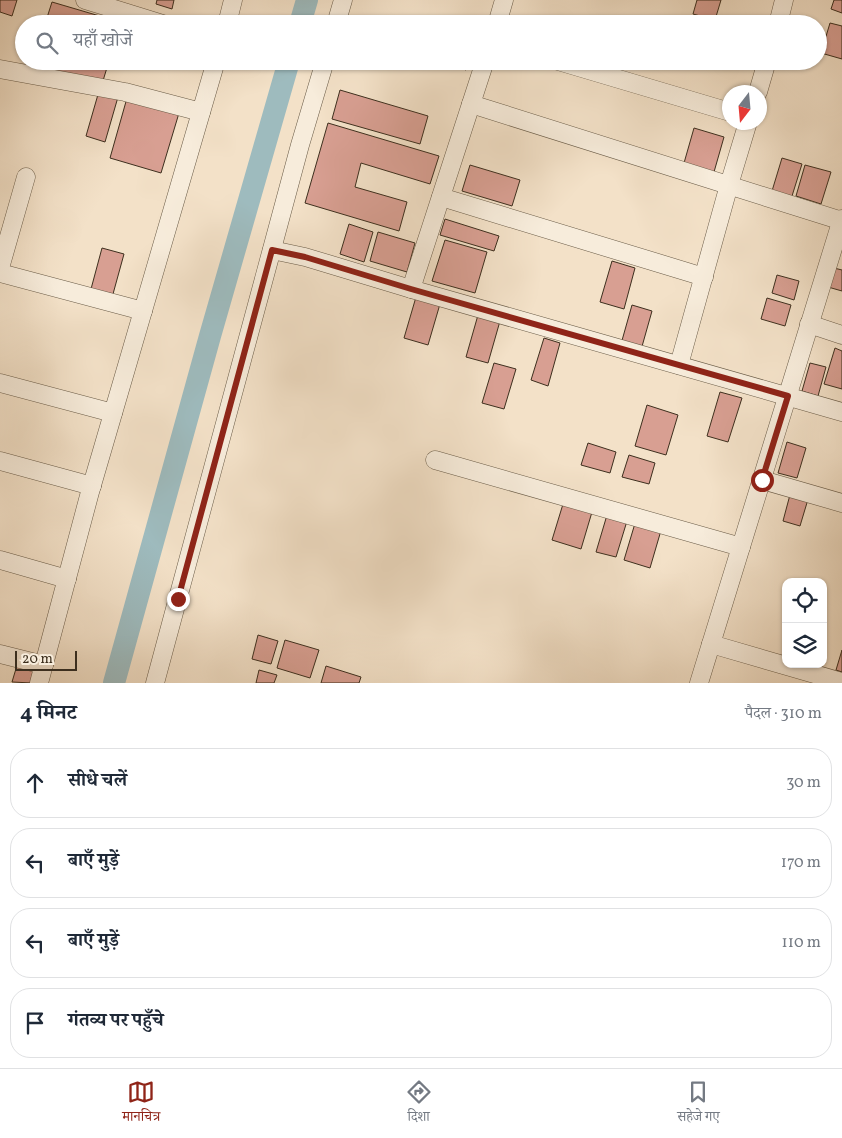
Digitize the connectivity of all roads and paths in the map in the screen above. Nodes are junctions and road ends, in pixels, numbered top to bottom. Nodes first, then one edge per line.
1 (85, 0) edge
2 (233, 0) edge
3 (343, 0) edge
4 (504, 0) edge
5 (134, 15) edge
6 (229, 15) edge
7 (339, 15) edge
8 (500, 15) edge
9 (0, 69) edge
10 (213, 70) edge
11 (322, 70) edge
12 (482, 70) edge
13 (588, 70) edge
14 (764, 70) edge
15 (760, 85) edge
16 (471, 104) junction
17 (722, 110) edge
18 (201, 112) junction
19 (746, 130) edge
20 (26, 177) dead end
21 (729, 186) junction
22 (441, 197) junction
23 (842, 220) edge
24 (272, 250) junction
25 (0, 268) edge
26 (0, 273) edge
27 (704, 277) junction
28 (411, 289) junction
29 (143, 311) junction
30 (809, 324) junction
31 (842, 335) edge
32 (680, 365) junction
33 (0, 383) edge
34 (788, 396) junction
35 (842, 412) edge
36 (113, 413) junction
37 (435, 460) dead end
38 (0, 461) edge
39 (762, 480) junction
40 (92, 486) junction
41 (842, 503) edge
42 (741, 547) junction
43 (0, 560) edge
44 (67, 578) junction
45 (711, 644) junction
46 (0, 654) edge
47 (44, 665) junction
48 (842, 682) edge
49 (39, 683) edge
50 (155, 683) edge
51 (699, 683) edge

1 - 5 street
2 - 6 street
3 - 7 street
4 - 8 street
9 - 18 street
10 - 18 street
11 - 24 street
12 - 16 street
13 - 17 street
14 - 15 street
16 - 21 street
16 - 22 street
18 - 29 street
19 - 21 street
20 - 25 street
21 - 23 street
21 - 27 street
22 - 27 street
22 - 28 street
23 - 30 street
24 - 28 street
24 - 50 street
26 - 29 street
27 - 32 street
28 - 32 street
29 - 36 street
30 - 31 street
30 - 34 street
32 - 34 street
33 - 36 street
34 - 35 street
34 - 39 street
36 - 40 street
37 - 42 street
38 - 40 street
39 - 41 street
39 - 42 street
40 - 44 street
42 - 45 street
43 - 44 street
44 - 47 street
45 - 48 street
45 - 51 street
46 - 47 street
47 - 49 street

